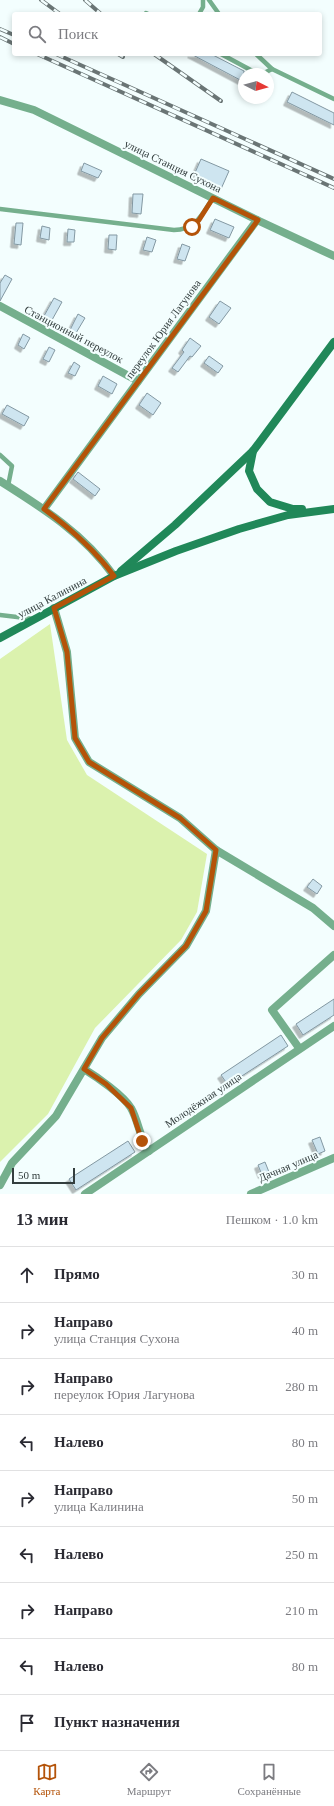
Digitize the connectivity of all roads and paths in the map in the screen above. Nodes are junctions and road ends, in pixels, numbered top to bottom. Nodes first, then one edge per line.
1 (203, 0) edge
2 (209, 0) edge
3 (200, 12) edge
4 (218, 12) edge
5 (225, 56) edge
6 (258, 56) edge
7 (247, 68) edge
8 (271, 68) edge
9 (274, 70) edge
10 (334, 99) edge
11 (0, 100) edge
12 (213, 198) junction
13 (0, 209) edge
14 (258, 220) junction
15 (334, 256) edge
16 (0, 306) edge
17 (334, 342) edge
18 (138, 381) junction
19 (253, 451) junction
20 (0, 455) edge
21 (0, 481) edge
22 (8, 486) junction
23 (44, 509) junction
24 (334, 509) edge
25 (114, 576) junction
26 (54, 608) junction
27 (0, 615) edge
28 (34, 619) junction
29 (0, 638) edge
30 (216, 850) junction
31 (334, 926) edge
32 (334, 955) edge
33 (334, 1026) edge
34 (299, 1048) junction
35 (84, 1069) junction
36 (149, 1151) junction
37 (334, 1158) edge
38 (0, 1185) edge
39 (85, 1194) edge
40 (251, 1194) edge

1 - 3 lane
2 - 4 lane
5 - 7 lane
6 - 8 lane
9 - 10 lane
11 - 12 street, улица Станция Сухона
12 - 13 lane
12 - 14 street, улица Станция Сухона
14 - 15 street, улица Станция Сухона
14 - 18 street, переулок Юрия Лагунова
16 - 18 street, Станционный переулок
17 - 19 street
18 - 23 street, переулок Юрия Лагунова
19 - 24 street
19 - 25 street
20 - 22 lane
21 - 22 street
22 - 23 street
23 - 25 street
24 - 25 street
25 - 26 street, улица Калинина
26 - 28 street, улица Калинина
26 - 30 street
27 - 28 lane
28 - 29 street, улица Калинина
30 - 31 street
30 - 35 street
32 - 34 street
33 - 34 street, Молодёжная улица
34 - 36 street, Молодёжная улица
35 - 36 street
35 - 38 street
36 - 39 street, Молодёжная улица
37 - 40 street, Дачная улица

